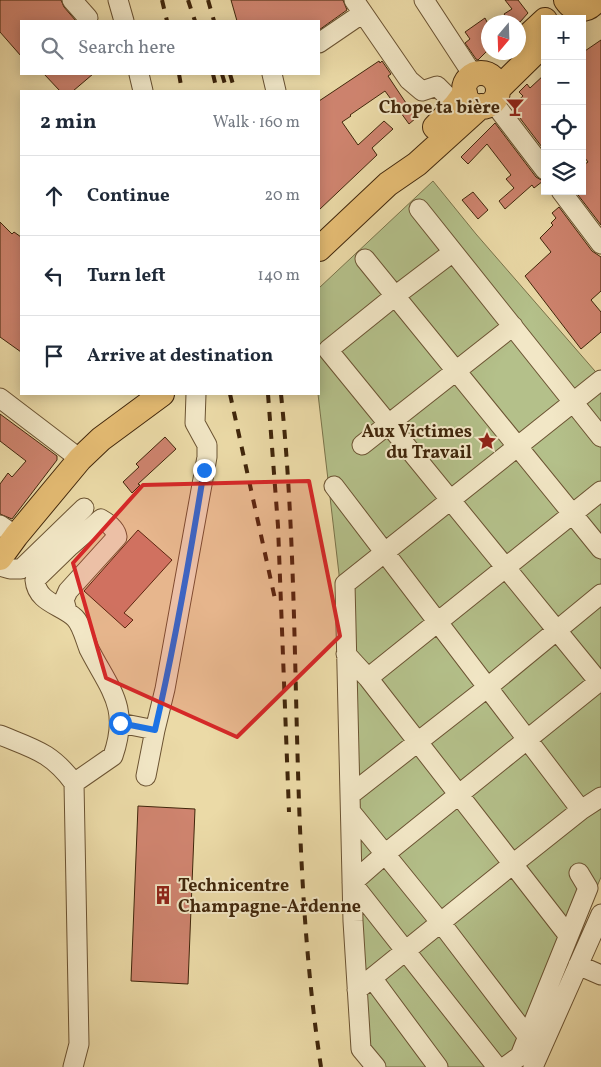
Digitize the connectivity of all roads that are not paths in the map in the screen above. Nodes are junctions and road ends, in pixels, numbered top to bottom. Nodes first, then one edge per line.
1 (72, 0) edge
2 (118, 0) edge
3 (424, 0) edge
4 (576, 6) edge
5 (359, 7) edge
6 (555, 15) edge
7 (88, 18) dead end
8 (124, 20) edge
9 (541, 23) edge
10 (526, 37) edge
11 (320, 42) edge
12 (541, 46) edge
13 (502, 60) edge
14 (139, 75) edge
15 (272, 75) edge
16 (143, 90) edge
17 (276, 90) edge
18 (479, 92) junction
19 (541, 165) edge
20 (564, 195) edge
21 (419, 209) dead end
22 (601, 244) edge
23 (320, 248) edge
24 (453, 252) junction
25 (365, 259) dead end
26 (395, 296) junction
27 (512, 326) junction
28 (456, 371) junction
29 (601, 380) edge
30 (161, 395) edge
31 (167, 395) edge
32 (196, 395) edge
33 (0, 398) edge
34 (573, 402) junction
35 (389, 424) junction
36 (601, 437) edge
37 (362, 445) dead end
38 (517, 446) junction
39 (80, 459) junction
40 (334, 486) dead end
41 (601, 491) edge
42 (451, 499) junction
43 (84, 508) dead end
44 (36, 512) junction
45 (573, 514) junction
46 (8, 530) edge
47 (601, 549) edge
48 (385, 552) junction
49 (0, 558) edge
50 (0, 566) edge
51 (507, 567) junction
52 (601, 594) edge
53 (67, 611) junction
54 (439, 622) junction
55 (557, 630) junction
56 (346, 654) junction
57 (368, 678) junction
58 (600, 681) edge
59 (488, 687) junction
60 (120, 723) junction
61 (155, 730) junction
62 (0, 735) edge
63 (528, 740) junction
64 (418, 742) junction
65 (146, 776) dead end
66 (74, 783) junction
67 (459, 795) junction
68 (601, 797) edge
69 (350, 803) junction
70 (581, 810) junction
71 (385, 854) junction
72 (513, 864) junction
73 (579, 873) dead end
74 (352, 883) junction
75 (600, 921) edge
76 (441, 923) junction
77 (568, 935) junction
78 (405, 950) junction
79 (578, 965) junction
80 (601, 975) edge
81 (365, 984) junction
82 (528, 1037) junction
83 (73, 1067) edge
84 (376, 1067) edge
85 (438, 1067) edge
86 (497, 1067) edge
87 (505, 1067) edge
88 (533, 1067) edge

1 - 7 street
2 - 8 street
3 - 18 street
4 - 6 main road
5 - 11 street
5 - 18 street
9 - 10 main road
12 - 18 main road
13 - 18 main road
14 - 16 street
15 - 17 street
18 - 19 street
18 - 23 main road
20 - 22 street
21 - 24 street
24 - 26 street
24 - 27 street
25 - 26 street
26 - 28 street
26 - 35 street
27 - 28 street
27 - 34 street
28 - 35 street
28 - 38 street
29 - 34 street
30 - 39 main road
31 - 44 main road
32 - 61 street
33 - 39 street
34 - 36 street
34 - 38 street
35 - 37 street
35 - 42 street
38 - 42 street
38 - 45 street
39 - 44 main road
40 - 48 street
41 - 45 street
42 - 48 street
42 - 51 street
43 - 50 street
44 - 46 main road
45 - 47 street
45 - 51 street
46 - 49 main road
48 - 54 street
48 - 56 street
51 - 54 street
51 - 55 street
52 - 55 street
53 - 53 street
53 - 60 street
54 - 57 street
54 - 59 street
55 - 58 street
55 - 59 street
56 - 57 street
56 - 69 street
57 - 64 street
58 - 63 street
59 - 63 street
59 - 64 street
60 - 61 street
60 - 66 street
61 - 65 street
62 - 66 street
63 - 67 street
63 - 70 street
64 - 67 street
64 - 69 street
66 - 83 street
67 - 71 street
67 - 72 street
68 - 70 street
69 - 71 street
69 - 74 street
70 - 72 street
71 - 74 street
71 - 76 street
72 - 76 street
72 - 77 street
73 - 77 street
74 - 78 street
74 - 81 street
75 - 79 street
76 - 78 street
76 - 82 street
77 - 82 street
78 - 81 street
78 - 86 street
79 - 80 street
79 - 88 street
81 - 84 street
81 - 85 street
82 - 87 street

